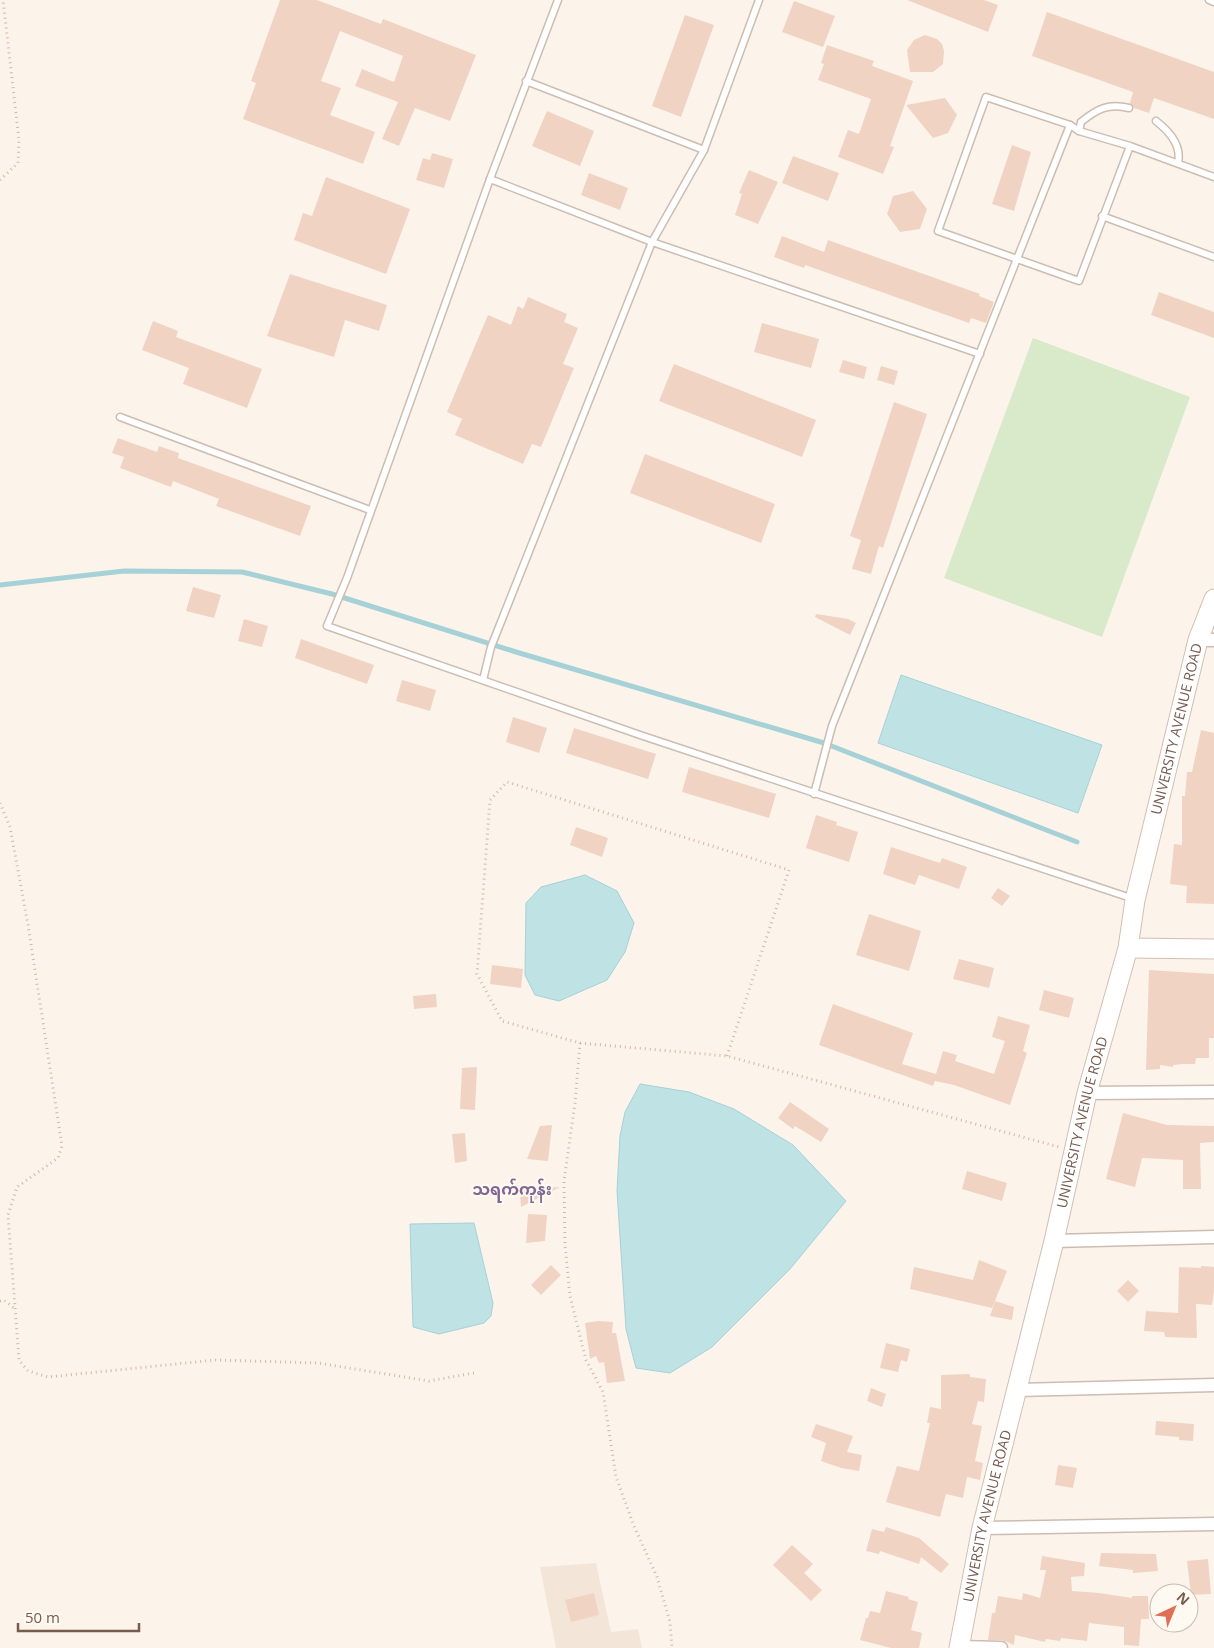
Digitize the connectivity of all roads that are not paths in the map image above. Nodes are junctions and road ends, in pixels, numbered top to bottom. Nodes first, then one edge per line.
1 (558, 0) edge
2 (760, 0) edge
3 (1208, 0) edge
4 (1214, 2) edge
5 (526, 81) junction
6 (1129, 108) dead end
7 (1156, 120) dead end
8 (1070, 125) junction
9 (1079, 131) junction
10 (1130, 146) junction
11 (704, 150) junction
12 (1178, 163) junction
13 (1214, 177) edge
14 (490, 179) junction
15 (1102, 216) junction
16 (652, 242) junction
17 (1214, 257) edge
18 (1017, 260) junction
19 (980, 354) junction
20 (120, 417) dead end
21 (370, 510) junction
22 (1214, 598) edge
23 (1206, 640) edge
24 (483, 680) junction
25 (814, 794) junction
26 (1135, 900) junction
27 (1128, 948) junction
28 (1214, 949) edge
29 (1214, 1092) edge
30 (1087, 1093) junction
31 (1214, 1237) edge
32 (1054, 1240) junction
33 (1214, 1385) edge
34 (1018, 1390) junction
35 (1214, 1524) edge
36 (982, 1528) junction
37 (959, 1648) edge
38 (1002, 1648) edge

1 - 5 lane
2 - 11 lane
3 - 4 lane
5 - 11 lane
5 - 14 lane
6 - 9 lane
7 - 12 lane
8 - 9 lane
8 - 18 lane
8 - 18 lane
9 - 10 lane
10 - 12 lane
10 - 15 lane
11 - 16 lane
12 - 13 lane
14 - 16 lane
14 - 21 lane
15 - 17 lane
15 - 18 lane
16 - 19 lane
16 - 24 lane
18 - 19 lane
19 - 25 lane
20 - 21 lane
21 - 24 lane
22 - 23 main road, UNIVERSITY AVENUE ROAD
23 - 26 main road, UNIVERSITY AVENUE ROAD
24 - 25 lane
25 - 26 lane
26 - 27 main road, UNIVERSITY AVENUE ROAD
27 - 28 main road
27 - 30 main road, UNIVERSITY AVENUE ROAD
29 - 30 street
30 - 32 main road, UNIVERSITY AVENUE ROAD
31 - 32 street
32 - 34 main road, UNIVERSITY AVENUE ROAD
33 - 34 street
34 - 36 main road, UNIVERSITY AVENUE ROAD
35 - 36 street
36 - 37 main road, UNIVERSITY AVENUE ROAD
37 - 38 street

